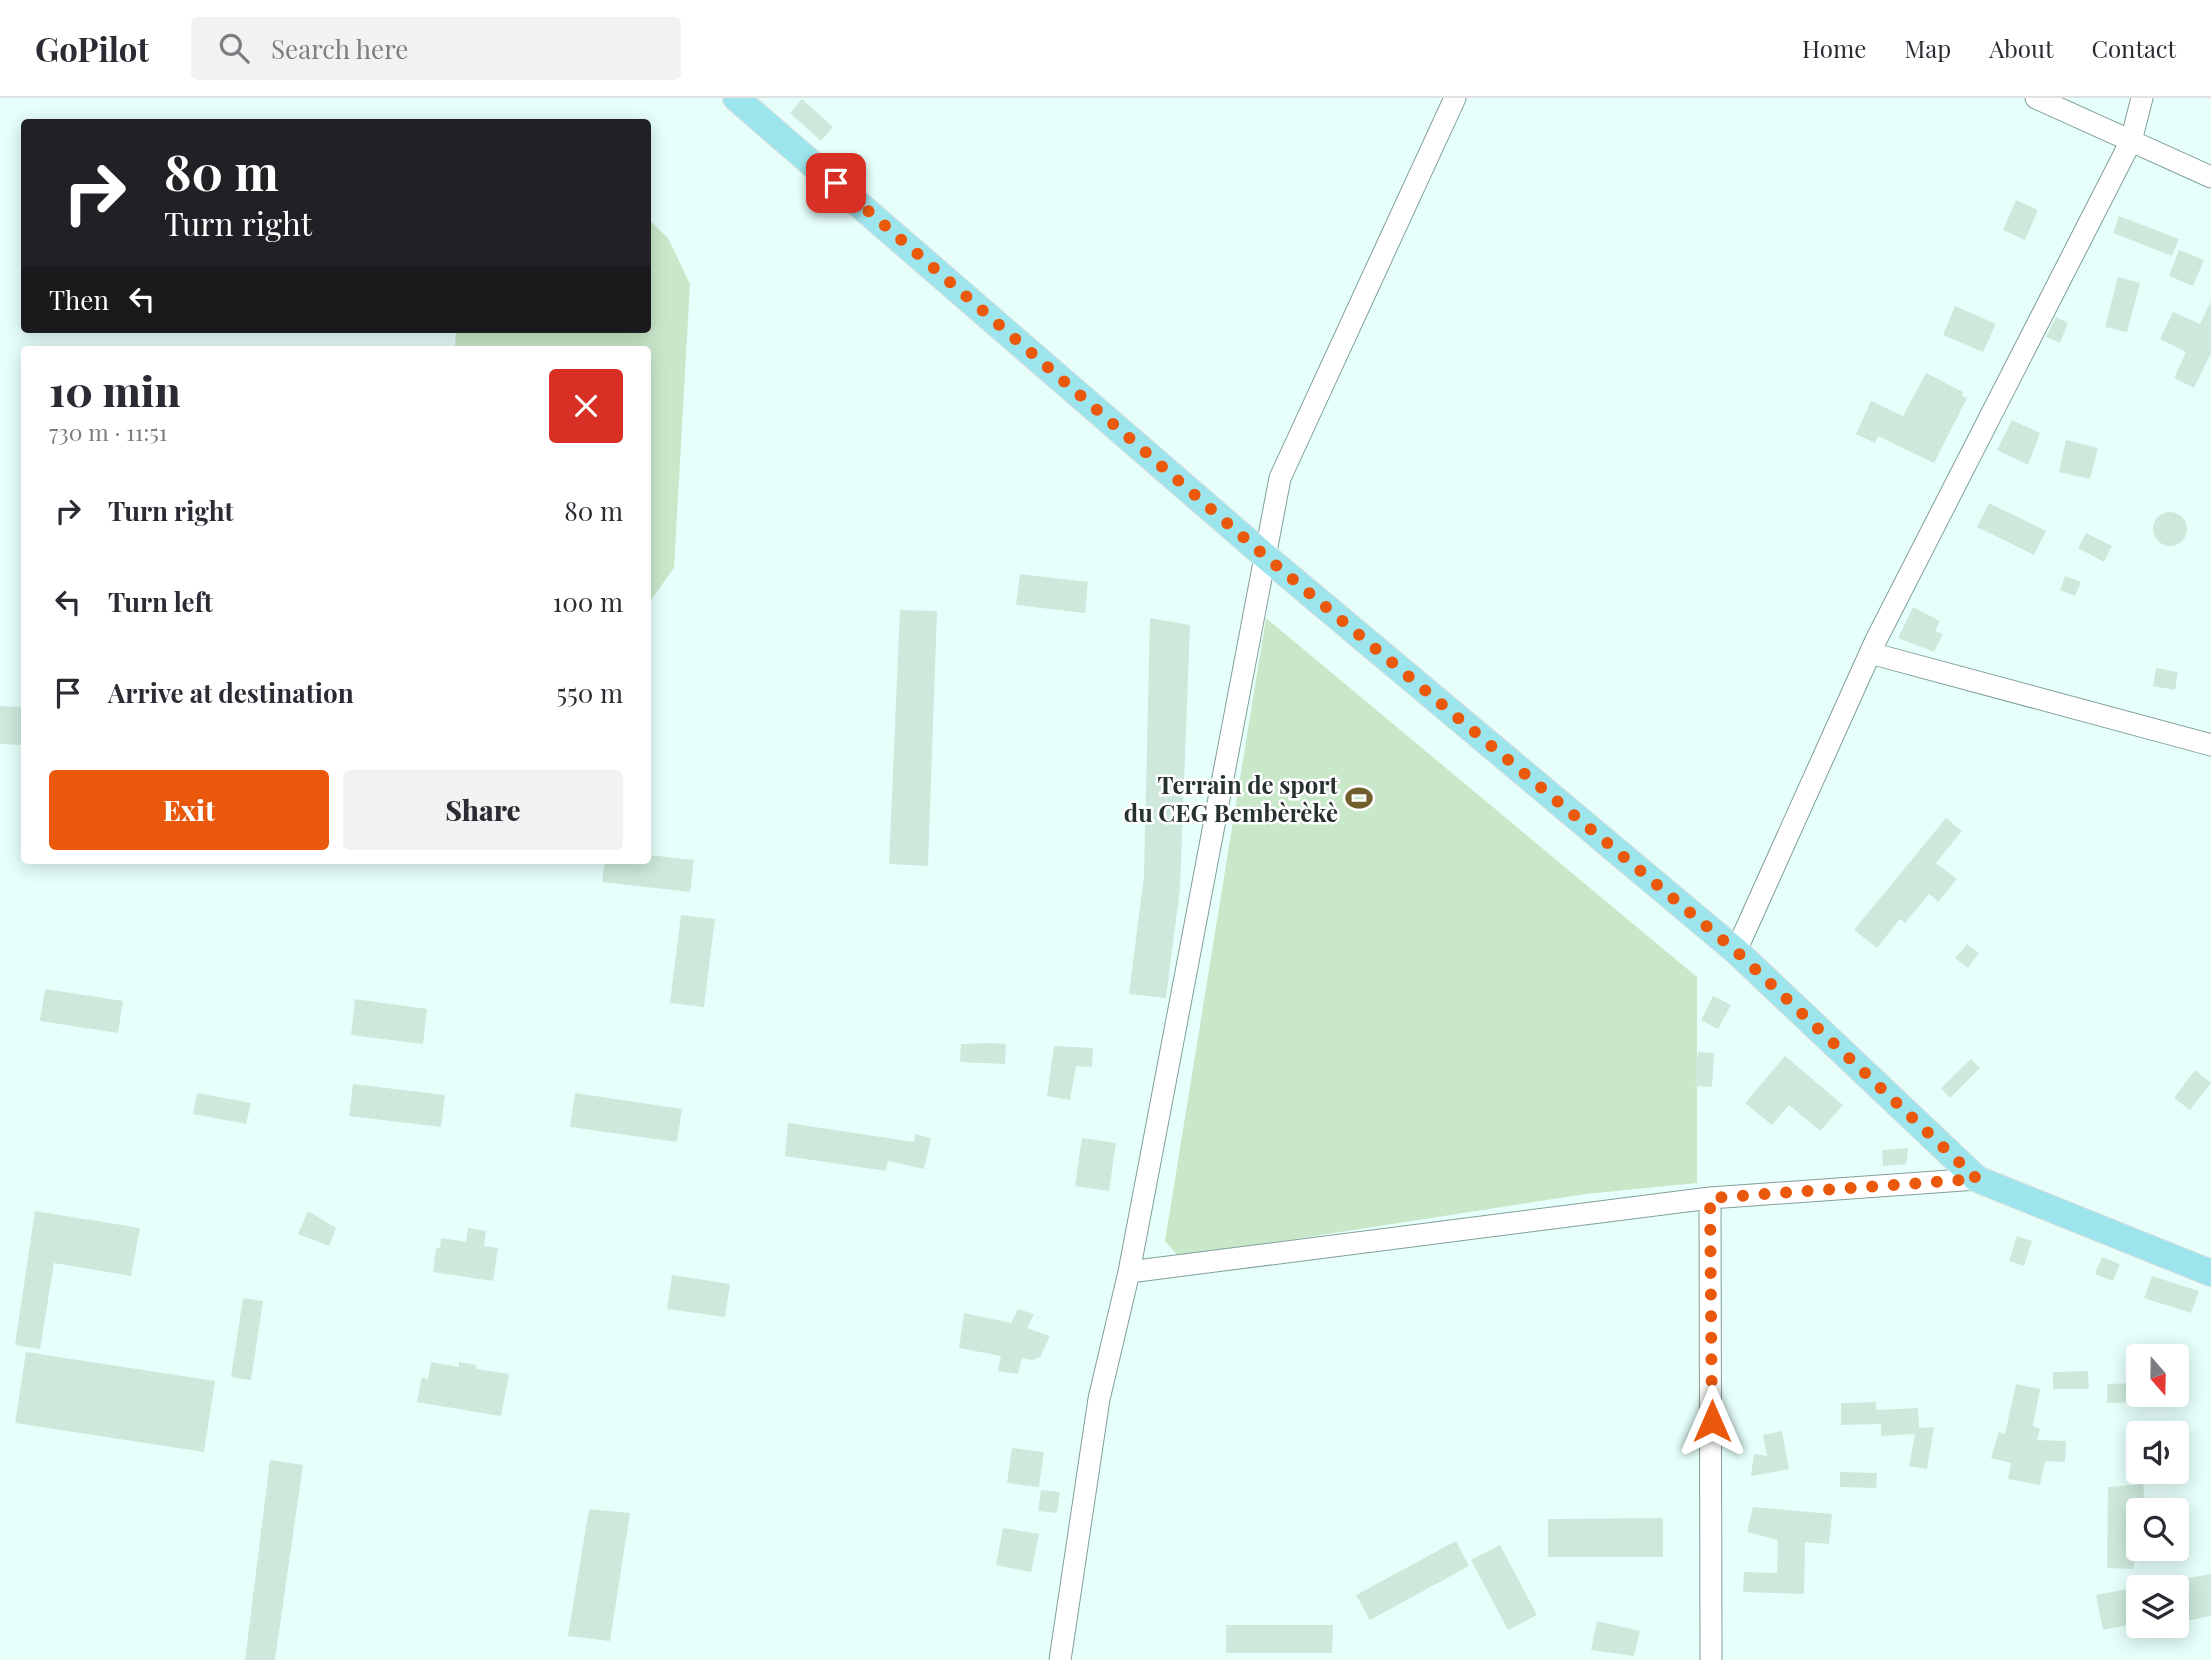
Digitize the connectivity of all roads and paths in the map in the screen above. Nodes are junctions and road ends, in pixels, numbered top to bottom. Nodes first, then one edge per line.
1 (736, 98) edge
2 (1455, 98) edge
3 (2036, 98) edge
4 (2142, 98) edge
5 (2132, 141) junction
6 (2211, 177) edge
7 (1265, 556) junction
8 (1870, 653) junction
9 (2211, 745) edge
10 (1736, 951) junction
11 (1977, 1179) junction
12 (1710, 1198) junction
13 (1129, 1272) junction
14 (2211, 1273) edge
15 (1060, 1660) edge
16 (1712, 1660) edge

1 - 7 main road
2 - 7 street
3 - 5 street
4 - 5 street
5 - 6 street
5 - 8 street
7 - 10 main road
7 - 13 street
8 - 9 street
8 - 10 street
10 - 11 main road
11 - 12 street
11 - 14 main road
12 - 13 street
12 - 16 street
13 - 15 street

